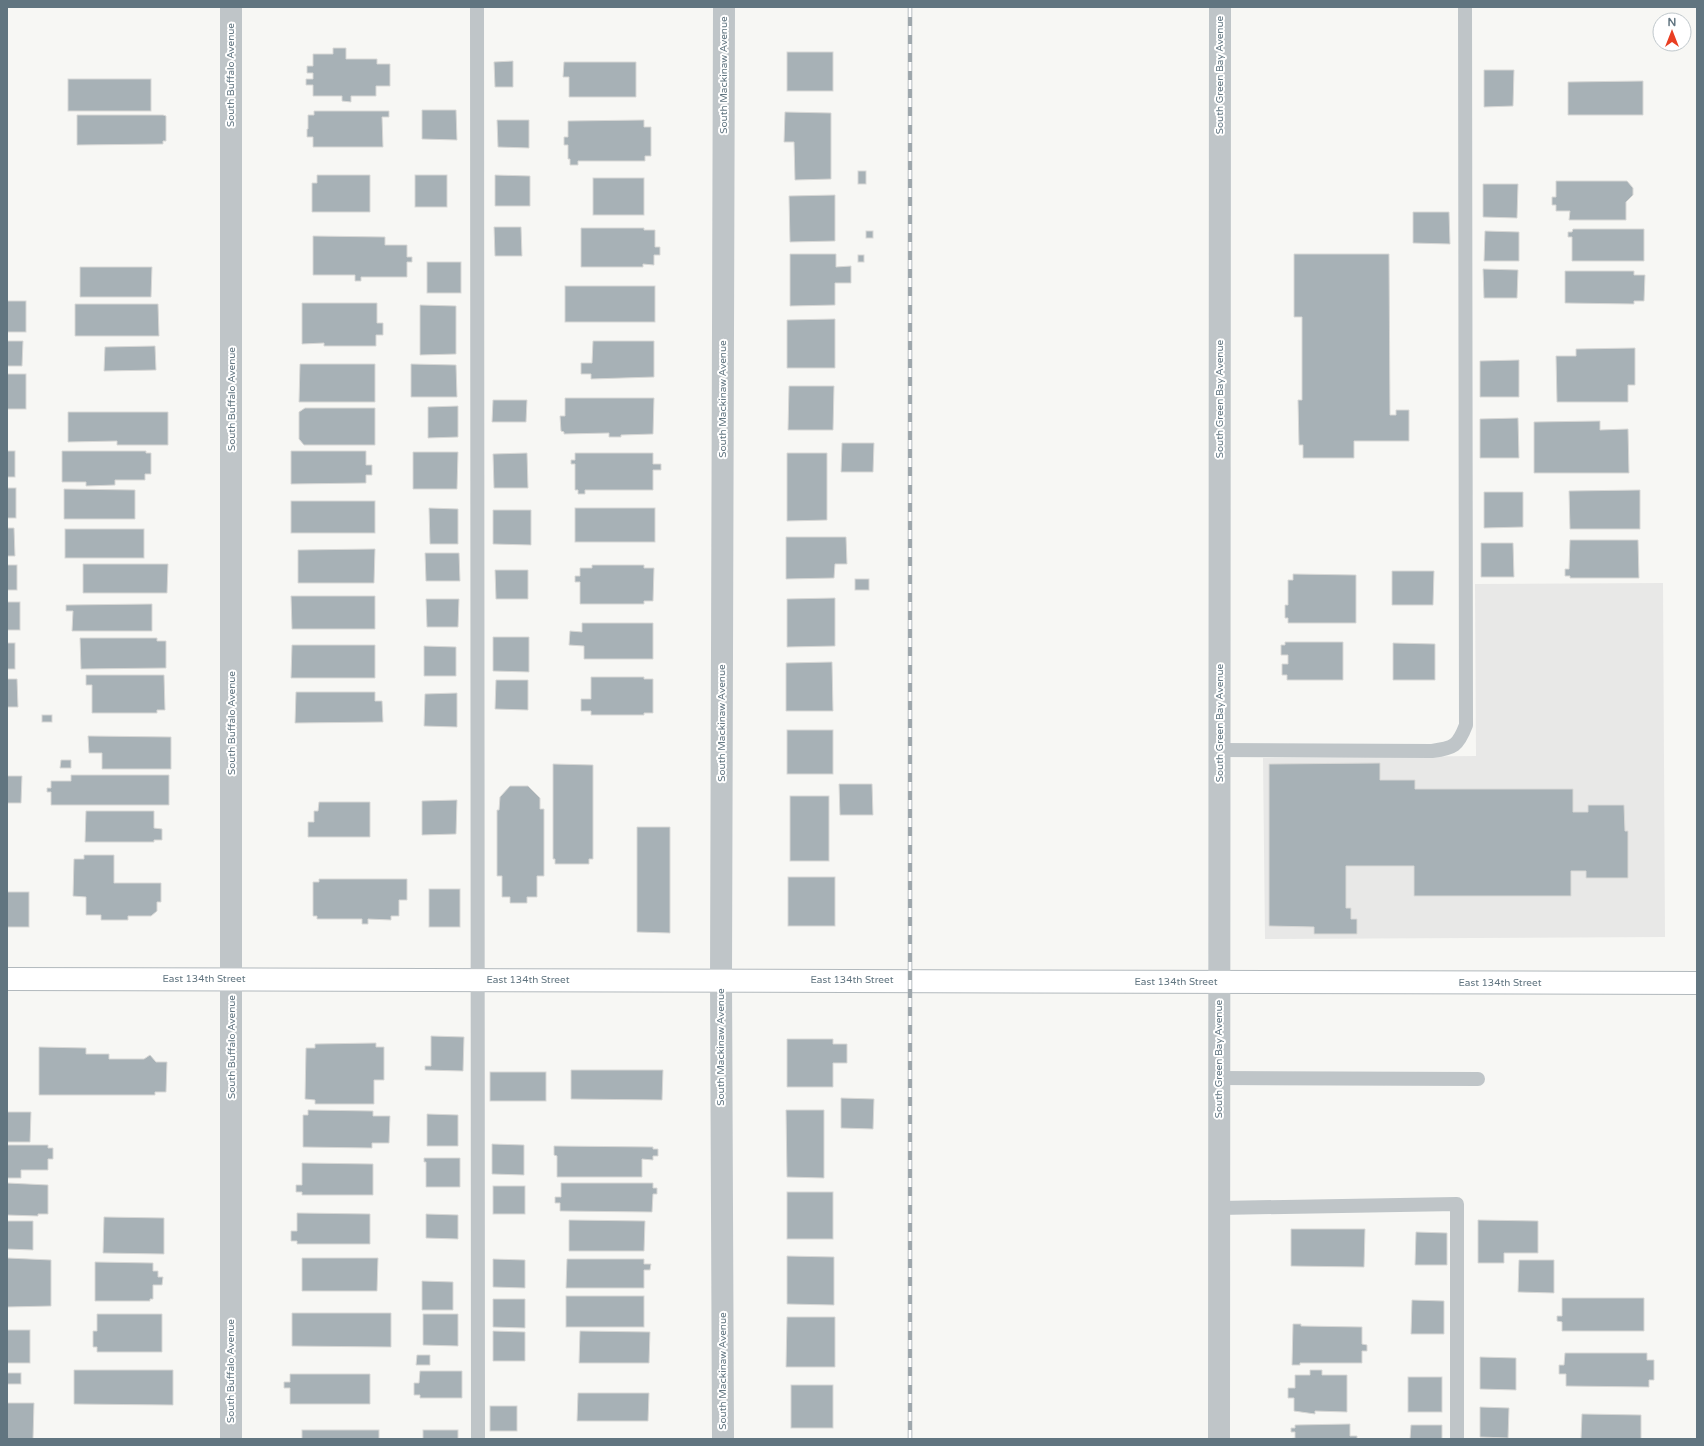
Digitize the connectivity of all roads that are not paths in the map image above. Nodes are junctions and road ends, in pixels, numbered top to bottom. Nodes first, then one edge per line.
1 (231, 7) edge
2 (478, 7) edge
3 (724, 7) edge
4 (1220, 7) edge
5 (1465, 7) edge
6 (1220, 750) junction
7 (7, 979) edge
8 (232, 979) junction
9 (478, 980) junction
10 (721, 980) junction
11 (1219, 982) junction
12 (1697, 983) edge
13 (1219, 1078) junction
14 (1478, 1079) dead end
15 (1219, 1208) junction
16 (231, 1439) edge
17 (478, 1439) edge
18 (723, 1439) edge
19 (1219, 1439) edge
20 (1457, 1439) edge

1 - 8 street, South Buffalo Avenue
2 - 9 lane
3 - 10 street, South Mackinaw Avenue
4 - 6 street, South Green Bay Avenue
5 - 6 lane
6 - 11 street, South Green Bay Avenue
7 - 8 street, East 134th Street
8 - 9 street, East 134th Street
8 - 16 street, South Buffalo Avenue
9 - 10 street, East 134th Street
9 - 17 lane
10 - 11 street, East 134th Street
10 - 18 street, South Mackinaw Avenue
11 - 12 street, East 134th Street
11 - 13 street, South Green Bay Avenue
13 - 14 lane
13 - 15 street, South Green Bay Avenue
15 - 19 street, South Green Bay Avenue
15 - 20 lane

